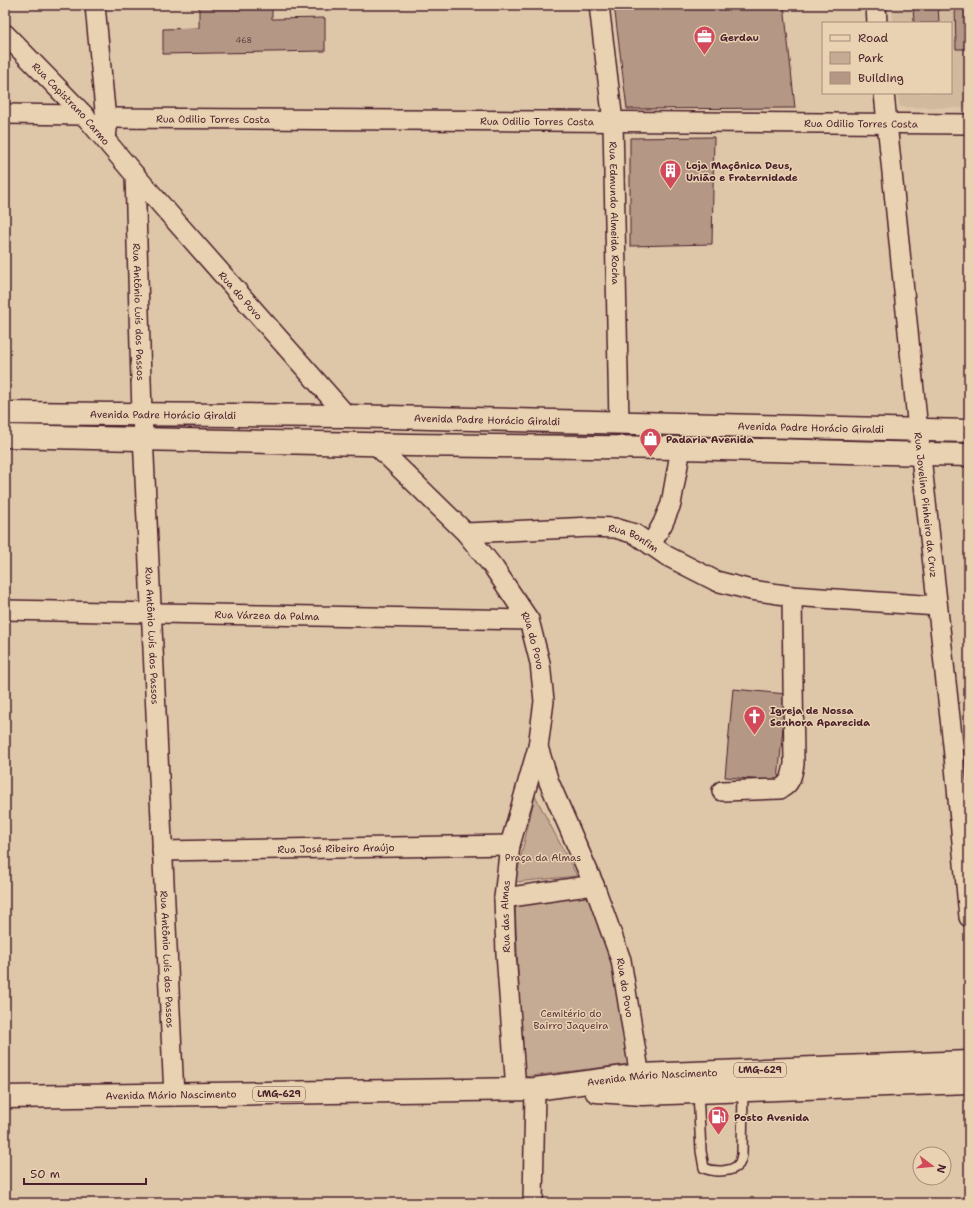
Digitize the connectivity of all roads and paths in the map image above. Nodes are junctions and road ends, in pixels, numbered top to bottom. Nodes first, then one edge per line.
1 (95, 5) edge
2 (599, 5) edge
3 (876, 5) edge
4 (877, 22) edge
5 (5, 34) edge
6 (884, 94) edge
7 (5, 114) edge
8 (84, 115) junction
9 (106, 118) junction
10 (613, 122) junction
11 (886, 122) junction
12 (969, 124) edge
13 (109, 144) junction
14 (135, 175) junction
15 (5, 413) edge
16 (142, 414) junction
17 (347, 416) junction
18 (619, 423) junction
19 (918, 430) junction
20 (969, 431) edge
21 (5, 436) edge
22 (143, 439) junction
23 (374, 443) junction
24 (681, 448) junction
25 (921, 454) junction
26 (969, 455) edge
27 (466, 533) junction
28 (651, 544) junction
29 (792, 596) junction
30 (937, 606) junction
31 (5, 610) edge
32 (151, 612) junction
33 (529, 620) junction
34 (961, 745) edge
35 (538, 747) junction
36 (722, 790) dead end
37 (510, 845) junction
38 (162, 851) junction
39 (594, 885) junction
40 (504, 898) junction
41 (969, 917) edge
42 (969, 1062) edge
43 (969, 1082) edge
44 (641, 1084) junction
45 (534, 1089) junction
46 (743, 1090) junction
47 (698, 1092) junction
48 (174, 1096) junction
49 (5, 1097) edge
50 (534, 1203) edge

1 - 9 street
2 - 10 street, Rua Edmundo Almeida Rocha
3 - 4 street
5 - 8 street, Rua Capistrano Carmo
6 - 11 street, Rua Jovelino Pinheiro da Cruz
7 - 8 street
8 - 13 street, Rua Capistrano Carmo
9 - 10 street, Rua Odilio Torres Costa
9 - 13 street
10 - 11 street, Rua Odilio Torres Costa
10 - 18 street, Rua Edmundo Almeida Rocha
11 - 12 street, Rua Odilio Torres Costa
11 - 19 street, Rua Jovelino Pinheiro da Cruz
13 - 14 street, Rua Capistrano Carmo
14 - 16 street, Rua Antônio Luís dos Passos
14 - 17 street, Rua do Povo
15 - 16 street, Avenida Padre Horácio Giraldi
16 - 17 street, Avenida Padre Horácio Giraldi
16 - 22 street, Rua Antônio Luís dos Passos
17 - 18 street, Avenida Padre Horácio Giraldi
18 - 19 street, Avenida Padre Horácio Giraldi
19 - 20 street, Avenida Padre Horácio Giraldi
19 - 25 street, Rua Jovelino Pinheiro da Cruz
21 - 22 street
22 - 23 street
22 - 32 street, Rua Antônio Luís dos Passos
23 - 24 street
23 - 27 street, Rua do Povo
24 - 25 street
24 - 28 street
25 - 26 street
25 - 30 street, Rua Jovelino Pinheiro da Cruz
27 - 28 street, Rua Bonfim
27 - 33 street, Rua do Povo
28 - 29 street, Rua Bonfim
29 - 30 street, Rua Bonfim
29 - 36 street
30 - 34 street, Rua Jovelino Pinheiro da Cruz
31 - 32 street, Rua Várzea da Palma
32 - 33 street, Rua Várzea da Palma
32 - 38 street, Rua Antônio Luís dos Passos
33 - 35 street, Rua do Povo
34 - 41 street, Rua Jovelino Pinheiro da Cruz
35 - 37 street, Rua das Almas
35 - 39 street, Rua do Povo
37 - 38 street, Rua José Ribeiro Araújo
37 - 40 street, Rua das Almas
38 - 48 street, Rua Antônio Luís dos Passos
39 - 40 street
39 - 44 street, Rua do Povo
40 - 45 street, Rua das Almas
42 - 44 street, Avenida Mário Nascimento / LMG-629
43 - 46 street, Avenida Mário Nascimento / LMG-629
44 - 45 street, Avenida Mário Nascimento / LMG-629
44 - 47 street, Avenida Mário Nascimento / LMG-629
45 - 48 street, Avenida Mário Nascimento / LMG-629
45 - 50 street, Rua das Almas
46 - 47 street, Avenida Mário Nascimento / LMG-629
46 - 47 lane
48 - 49 street, Avenida Mário Nascimento / LMG-629

